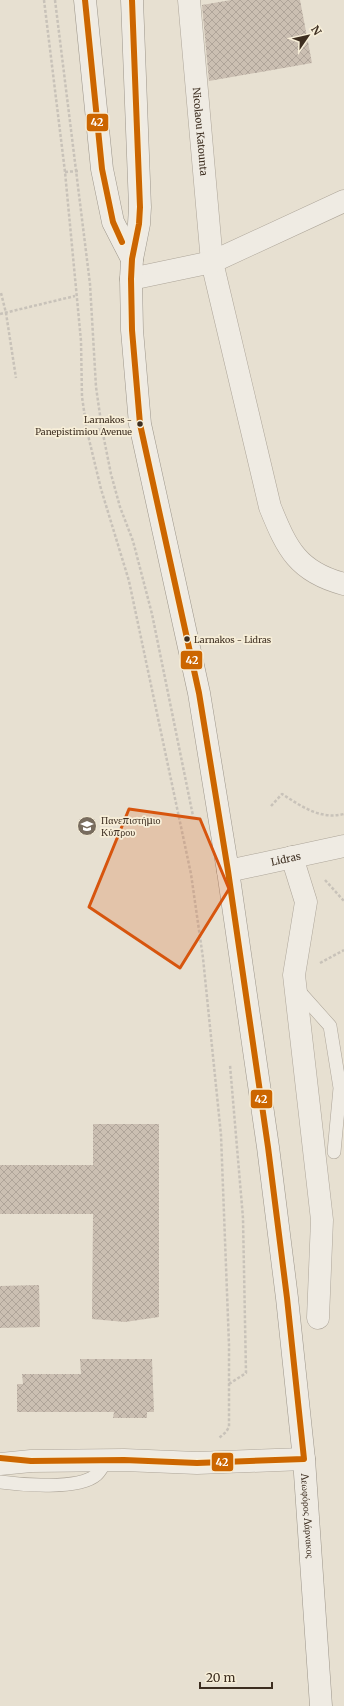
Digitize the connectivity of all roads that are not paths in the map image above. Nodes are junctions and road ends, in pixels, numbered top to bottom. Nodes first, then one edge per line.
1 (85, 0) edge
2 (132, 0) edge
3 (188, 0) edge
4 (344, 201) edge
5 (212, 262) junction
6 (131, 269) junction
7 (344, 584) edge
8 (344, 846) edge
9 (292, 857) junction
10 (228, 871) junction
11 (296, 988) junction
12 (331, 1152) edge
13 (318, 1318) dead end
14 (0, 1458) edge
15 (304, 1459) junction
16 (107, 1460) junction
17 (31, 1461) junction
18 (0, 1464) edge
19 (0, 1482) edge
20 (320, 1706) edge

1 - 6 main road, Λεωφόρος Λάρνακος
2 - 6 main road, Λεωφόρος Λάρνακος
3 - 5 main road, Nicolaou Katounta
4 - 5 main road
5 - 6 main road
5 - 7 main road, Nicolaou Katounta
6 - 10 main road, Λεωφόρος Λάρνακος
8 - 9 main road, Lidras
9 - 10 main road, Lidras
9 - 11 main road
10 - 15 main road, Λεωφόρος Λάρνακος
11 - 12 main road
11 - 12 lane
12 - 13 main road
14 - 17 main road
15 - 16 main road
15 - 20 main road, Λεωφόρος Λάρνακος
16 - 17 main road
16 - 19 lane
17 - 18 main road

